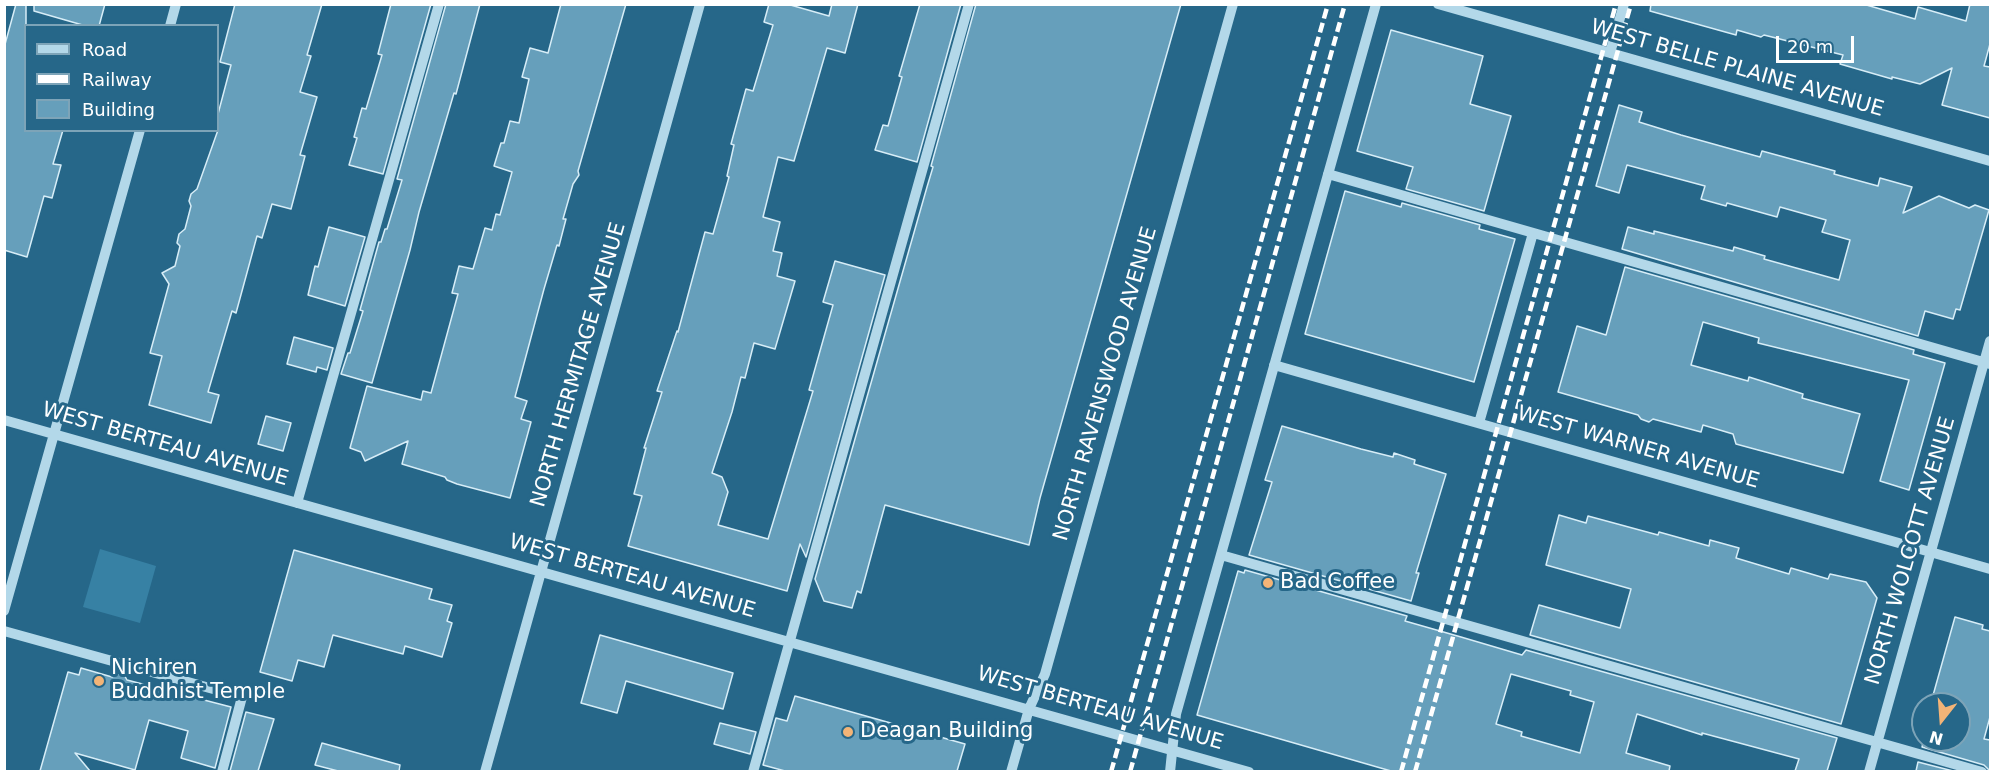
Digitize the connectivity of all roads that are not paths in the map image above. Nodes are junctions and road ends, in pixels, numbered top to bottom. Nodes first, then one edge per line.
1 (176, 4) edge
2 (439, 4) edge
3 (700, 4) edge
4 (969, 4) edge
5 (1233, 4) edge
6 (1376, 4) edge
7 (1438, 4) edge
8 (1624, 4) edge
9 (171, 24) edge
10 (1610, 53) junction
11 (139, 132) edge
12 (1990, 161) edge
13 (1328, 174) junction
14 (1533, 233) junction
15 (1990, 341) edge
16 (1988, 364) edge
17 (1274, 365) junction
18 (4, 420) edge
19 (1479, 423) junction
20 (55, 434) junction
21 (297, 502) junction
22 (1931, 552) junction
23 (1221, 555) junction
24 (1990, 569) edge
25 (541, 571) junction
26 (4, 611) edge
27 (4, 631) edge
28 (790, 642) junction
29 (1029, 709) junction
30 (1878, 741) junction
31 (1173, 750) junction
32 (222, 771) edge
33 (485, 771) edge
34 (753, 771) edge
35 (1011, 771) edge
36 (1170, 771) edge
37 (1249, 771) edge
38 (1869, 771) edge
39 (1982, 771) edge

1 - 9 street
2 - 21 street
3 - 25 street, NORTH HERMITAGE AVENUE
4 - 28 street
5 - 29 street, NORTH RAVENSWOOD AVENUE
6 - 13 street
7 - 10 street, WEST BELLE PLAINE AVENUE
8 - 10 street
10 - 12 street, WEST BELLE PLAINE AVENUE
11 - 20 street
13 - 14 street
13 - 17 street
14 - 16 street
14 - 19 street
15 - 16 street, NORTH WOLCOTT AVENUE
16 - 22 street, NORTH WOLCOTT AVENUE
17 - 19 street, WEST WARNER AVENUE
17 - 23 street
18 - 20 street, WEST BERTEAU AVENUE
19 - 22 street, WEST WARNER AVENUE
20 - 21 street, WEST BERTEAU AVENUE
20 - 26 street
21 - 25 street, WEST BERTEAU AVENUE
22 - 24 street, WEST WARNER AVENUE
22 - 30 street, NORTH WOLCOTT AVENUE
23 - 30 street
23 - 31 street
25 - 28 street, WEST BERTEAU AVENUE
25 - 33 street, NORTH HERMITAGE AVENUE
27 - 32 street
28 - 29 street, WEST BERTEAU AVENUE
28 - 34 street
29 - 31 street, WEST BERTEAU AVENUE
29 - 35 street, NORTH RAVENSWOOD AVENUE
30 - 38 street, NORTH WOLCOTT AVENUE
30 - 39 street
31 - 36 street
31 - 37 street, WEST BERTEAU AVENUE

